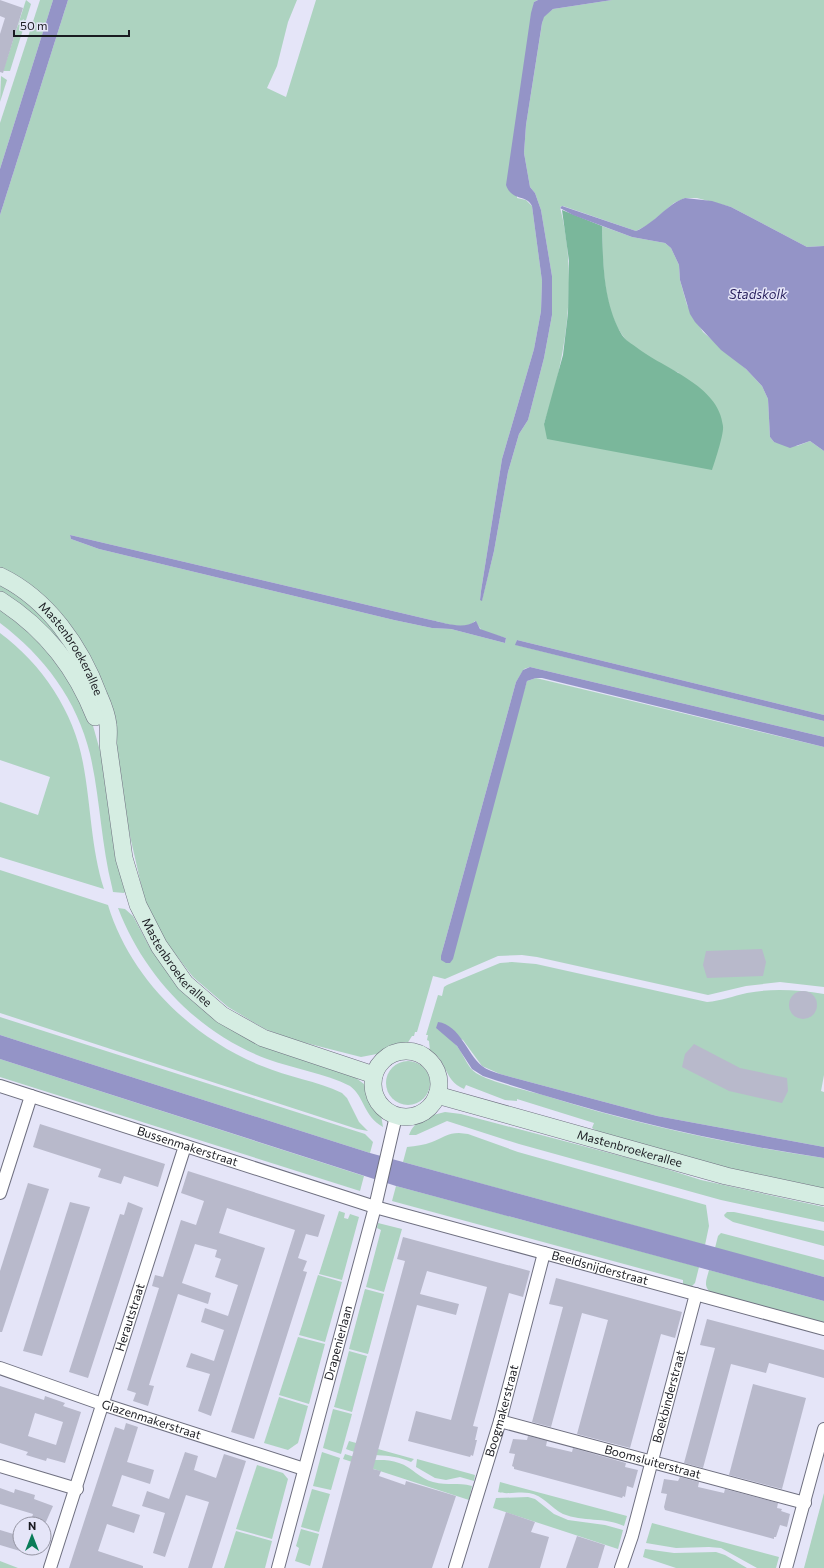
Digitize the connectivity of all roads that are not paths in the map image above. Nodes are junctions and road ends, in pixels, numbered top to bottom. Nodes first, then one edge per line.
1 (0, 576) edge
2 (0, 600) edge
3 (108, 744) junction
4 (374, 1075) junction
5 (0, 1086) edge
6 (437, 1095) junction
7 (31, 1096) junction
8 (396, 1116) junction
9 (185, 1146) junction
10 (0, 1193) edge
11 (824, 1198) edge
12 (375, 1207) junction
13 (544, 1253) junction
14 (696, 1294) junction
15 (824, 1329) edge
16 (0, 1368) edge
17 (102, 1404) junction
18 (500, 1421) junction
19 (824, 1429) edge
20 (651, 1462) junction
21 (0, 1466) edge
22 (304, 1469) junction
23 (76, 1489) junction
24 (805, 1503) junction
25 (50, 1568) edge
26 (278, 1568) edge
27 (455, 1568) edge
28 (621, 1568) edge
29 (786, 1568) edge

1 - 3 main road, Mastenbroekerallee
2 - 3 main road, Mastenbroekerallee
3 - 4 main road, Mastenbroekerallee
4 - 6 main road
4 - 8 main road
5 - 7 street, Bussenmakerstraat
6 - 8 main road
6 - 11 main road, Mastenbroekerallee
7 - 9 street, Bussenmakerstraat
7 - 10 street
8 - 12 street, Drapenierlaan
9 - 12 street, Bussenmakerstraat
9 - 17 street, Herautstraat
12 - 13 street, Beeldsnijderstraat
12 - 22 street, Drapenierlaan
13 - 14 street, Beeldsnijderstraat
13 - 18 street, Boogmakerstraat
14 - 15 street, Beeldsnijderstraat
14 - 20 street, Boekbinderstraat
16 - 17 street, Glazenmakerstraat
17 - 22 street, Glazenmakerstraat
17 - 23 street, Herautstraat
18 - 20 street, Boomsluiterstraat
18 - 27 street, Boogmakerstraat
19 - 24 street
20 - 24 street, Boomsluiterstraat
20 - 28 street, Boekbinderstraat
21 - 23 street
22 - 26 street, Drapenierlaan
23 - 25 street, Herautstraat
24 - 29 street

